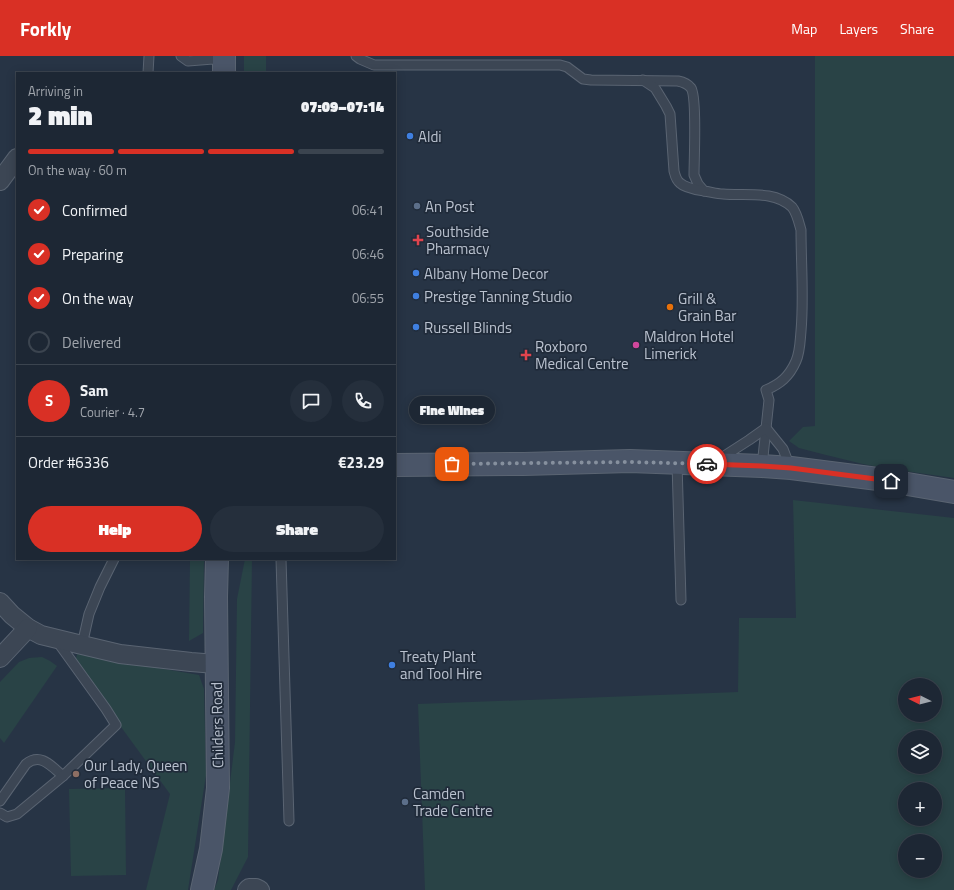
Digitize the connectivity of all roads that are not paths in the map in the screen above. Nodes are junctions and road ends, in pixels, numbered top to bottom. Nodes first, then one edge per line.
1 (149, 56) edge
2 (181, 56) edge
3 (356, 56) edge
4 (224, 63) edge
5 (148, 72) edge
6 (643, 80) junction
7 (16, 159) edge
8 (0, 180) edge
9 (704, 191) junction
10 (766, 428) junction
11 (677, 463) junction
12 (711, 464) junction
13 (396, 465) edge
14 (762, 466) junction
15 (791, 468) junction
16 (954, 492) edge
17 (114, 560) edge
18 (217, 560) edge
19 (281, 560) edge
20 (681, 600) dead end
21 (0, 602) edge
22 (28, 628) junction
23 (56, 639) junction
24 (82, 645) junction
25 (0, 658) edge
26 (216, 664) junction
27 (63, 776) junction
28 (0, 801) edge
29 (0, 812) edge
30 (288, 821) dead end
31 (202, 890) edge
32 (247, 890) edge
33 (260, 890) edge

1 - 5 lane
2 - 4 lane
3 - 6 lane
6 - 9 lane
6 - 9 lane
7 - 8 street
9 - 10 lane
10 - 12 lane
10 - 14 lane
10 - 15 lane
11 - 12 main road
11 - 13 main road
11 - 20 lane
12 - 14 main road
14 - 15 main road
15 - 16 main road
17 - 24 lane
18 - 26 main road, Childers Road
19 - 30 lane
21 - 22 street
22 - 23 street
22 - 25 street
23 - 24 street
23 - 27 lane
24 - 26 street
26 - 31 main road, Childers Road
27 - 28 lane
27 - 29 lane
32 - 33 street

